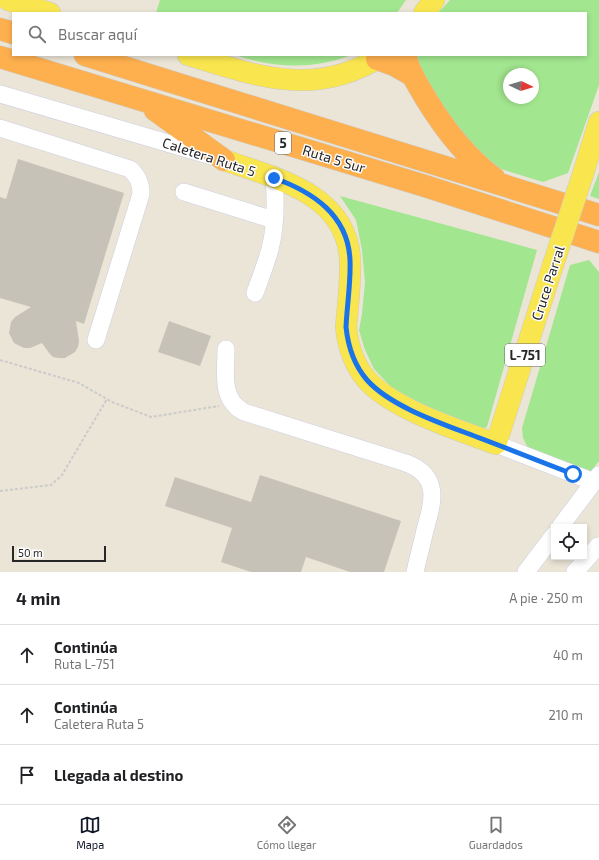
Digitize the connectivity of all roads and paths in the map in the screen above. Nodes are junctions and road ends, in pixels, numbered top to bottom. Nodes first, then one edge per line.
1 (8, 0) edge
2 (434, 0) edge
3 (30, 3) edge
4 (48, 12) edge
5 (425, 12) edge
6 (0, 29) edge
7 (12, 33) edge
8 (88, 56) edge
9 (191, 56) edge
10 (380, 57) edge
11 (1, 60) edge
12 (408, 64) edge
13 (0, 94) edge
14 (141, 100) junction
15 (599, 122) edge
16 (0, 128) edge
17 (224, 160) junction
18 (274, 178) junction
19 (503, 185) junction
20 (184, 192) dead end
21 (599, 215) edge
22 (274, 220) junction
23 (599, 242) edge
24 (255, 293) dead end
25 (96, 340) dead end
26 (226, 349) dead end
27 (0, 360) edge
28 (107, 400) junction
29 (233, 404) junction
30 (496, 444) junction
31 (596, 479) edge
32 (0, 491) edge
33 (562, 524) edge
34 (551, 539) edge
35 (599, 547) edge
36 (415, 572) edge
37 (526, 572) edge
38 (575, 572) edge

1 - 3 main road
2 - 5 main road
3 - 4 main road
6 - 7 highway
8 - 19 highway, Ruta 5 Sur / 5
9 - 10 main road
10 - 12 highway
11 - 14 highway, Ruta 5 Sur / 5
12 - 19 highway
13 - 17 street, Caletera Ruta 5
14 - 17 highway
14 - 23 highway, Ruta 5 Sur / 5
15 - 30 main road, Cruce Parral / L-751, bridge
16 - 25 street
17 - 18 main road, Caletera Ruta 5
18 - 22 street
18 - 30 main road, Caletera Ruta 5
19 - 21 highway, Ruta 5 Sur / 5
20 - 22 street
22 - 24 street
26 - 29 street
27 - 28 path
28 - 29 path
28 - 32 path
29 - 36 street
30 - 31 street
31 - 33 street
34 - 37 street
35 - 38 street

